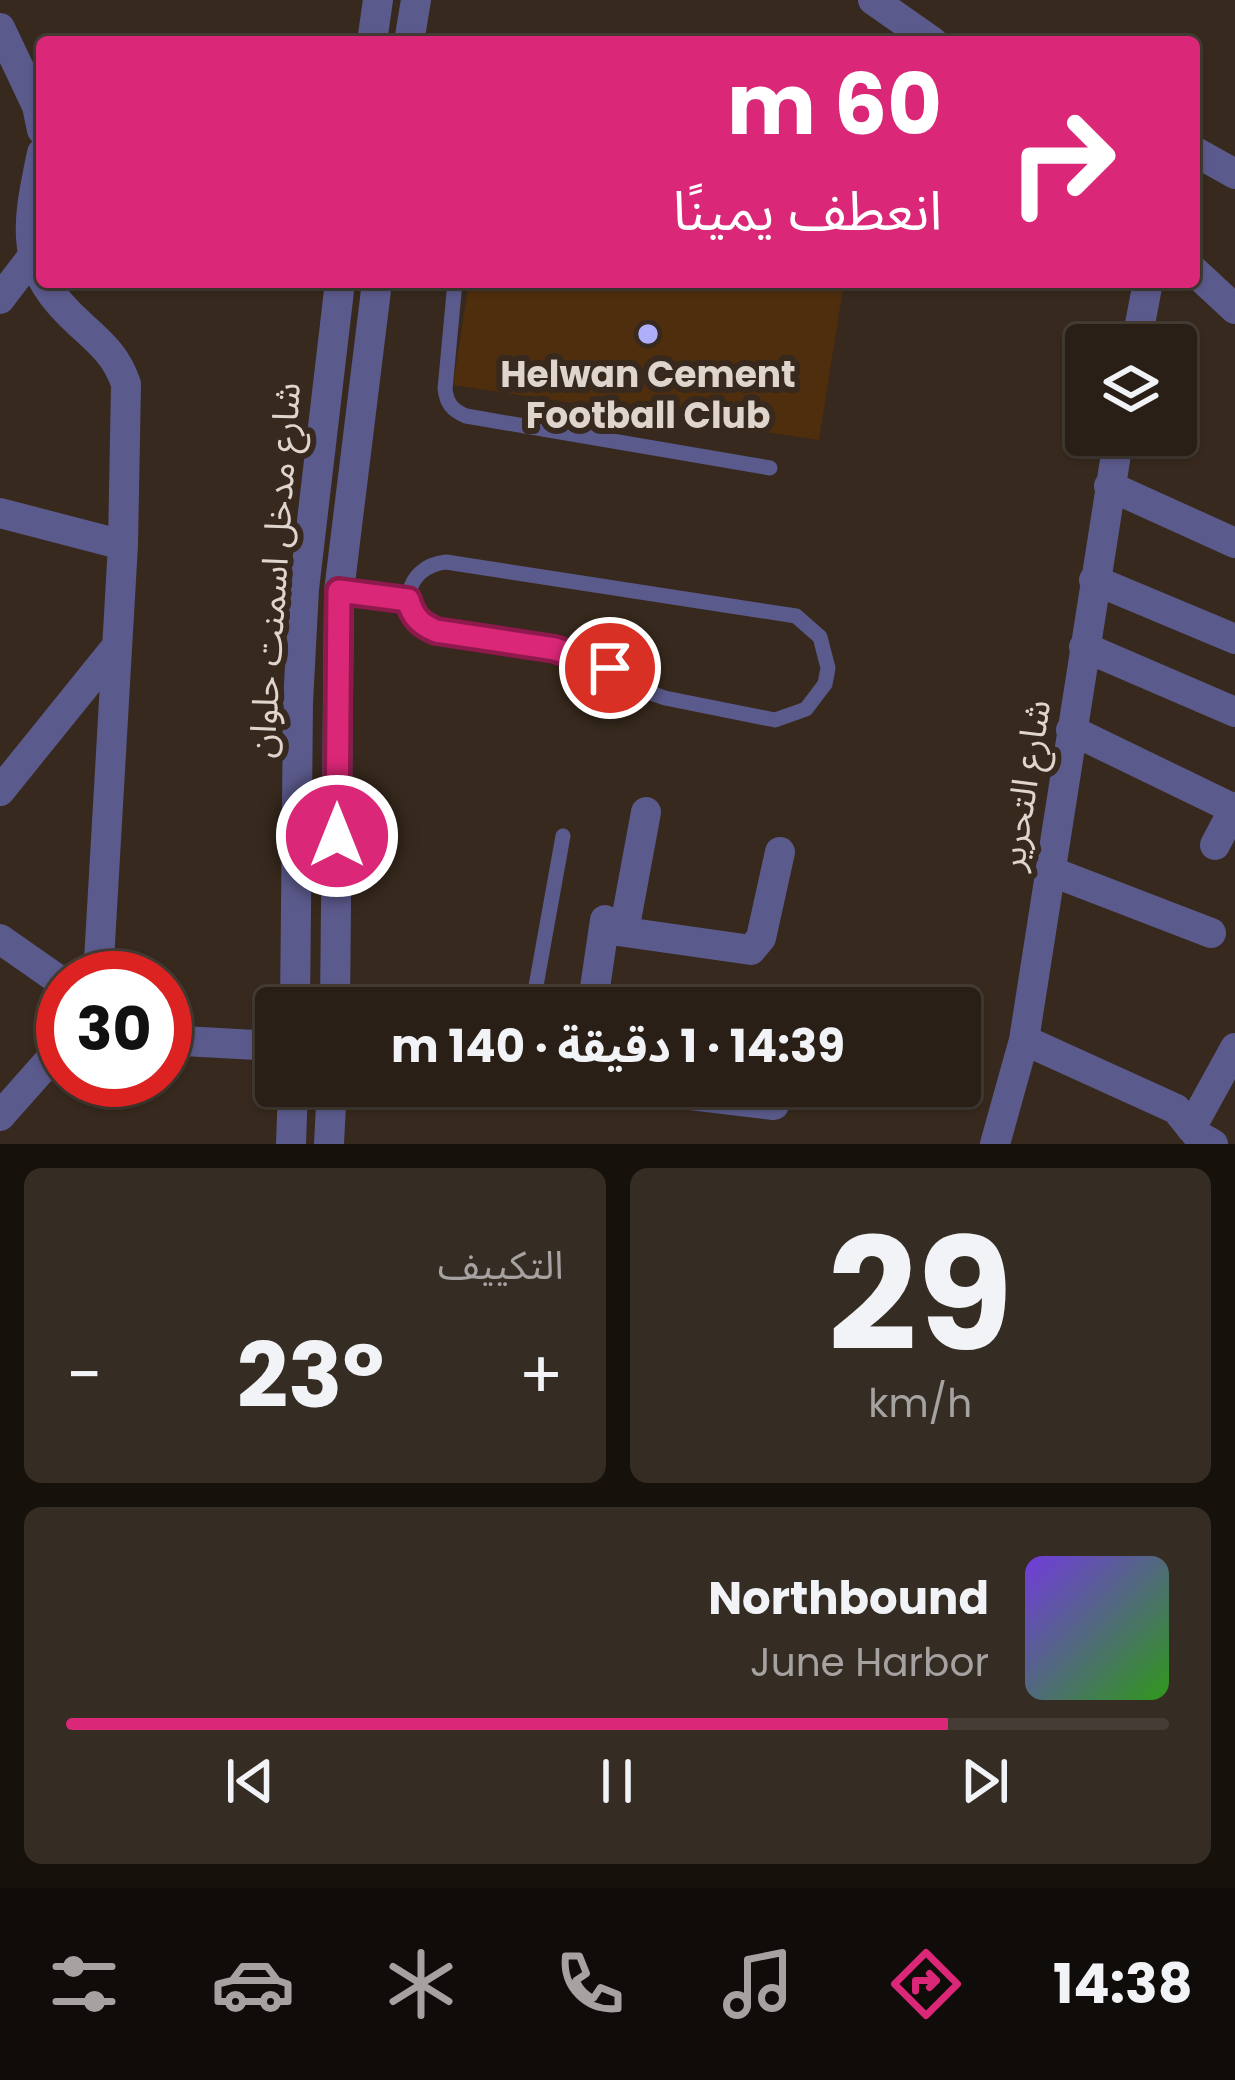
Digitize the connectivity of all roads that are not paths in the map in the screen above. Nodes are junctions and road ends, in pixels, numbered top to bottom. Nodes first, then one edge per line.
1 (377, 0) edge
2 (416, 0) edge
3 (873, 0) edge
4 (0, 28) edge
5 (373, 36) edge
6 (410, 36) edge
7 (924, 36) edge
8 (36, 104) edge
9 (1200, 154) edge
10 (1235, 174) edge
11 (36, 184) edge
12 (32, 257) junction
13 (36, 267) edge
14 (1200, 277) edge
15 (45, 288) edge
16 (339, 288) edge
17 (376, 288) edge
18 (454, 288) edge
19 (1147, 288) edge
20 (0, 299) edge
21 (1235, 309) edge
22 (1140, 324) edge
23 (1114, 456) edge
24 (770, 468) dead end
25 (1109, 486) junction
26 (0, 513) edge
27 (1235, 543) edge
28 (123, 545) junction
29 (1094, 580) junction
30 (304, 589) junction
31 (339, 591) junction
32 (408, 600) junction
33 (1235, 639) edge
34 (118, 646) junction
35 (1084, 647) junction
36 (1235, 712) edge
37 (1071, 730) junction
38 (0, 791) edge
39 (1234, 808) edge
40 (646, 812) dead end
41 (563, 836) dead end
42 (1215, 845) dead end
43 (780, 852) dead end
44 (1050, 871) junction
45 (611, 927) junction
46 (1211, 933) dead end
47 (0, 939) edge
48 (100, 951) edge
49 (36, 964) edge
50 (295, 987) edge
51 (335, 987) edge
52 (536, 987) edge
53 (597, 987) edge
54 (1024, 1040) junction
55 (192, 1043) edge
56 (255, 1045) edge
57 (1235, 1048) edge
58 (36, 1075) edge
59 (292, 1107) edge
60 (331, 1107) edge
61 (0, 1116) edge
62 (1202, 1136) edge
63 (291, 1144) edge
64 (329, 1144) edge
65 (994, 1144) edge

1 - 5 street
2 - 6 street
3 - 7 street
4 - 8 street
9 - 10 street
11 - 12 street
12 - 13 street
12 - 20 street
14 - 21 street
15 - 28 street
16 - 30 street, شارع مدخل اسمنت حلوان
17 - 31 street, شارع مدخل اسمنت حلوان
18 - 24 lane
19 - 22 street
23 - 25 street, شارع التحرير
25 - 27 street
25 - 29 street, شارع التحرير
26 - 28 street
28 - 34 street
29 - 33 street
29 - 35 street, شارع التحرير
30 - 31 street
30 - 50 street, شارع مدخل اسمنت حلوان
31 - 32 lane
31 - 51 street, شارع مدخل اسمنت حلوان
32 - 32 lane
34 - 38 street
34 - 48 street
35 - 36 street
35 - 37 street, شارع التحرير
37 - 39 street
37 - 44 street, شارع التحرير
39 - 42 street
40 - 45 street
41 - 52 lane
43 - 45 street
44 - 46 street
44 - 54 street, شارع التحرير
45 - 53 street
47 - 49 street
54 - 62 street
54 - 65 street, شارع التحرير
55 - 56 street
57 - 62 street
58 - 61 street
59 - 63 street
60 - 64 street

